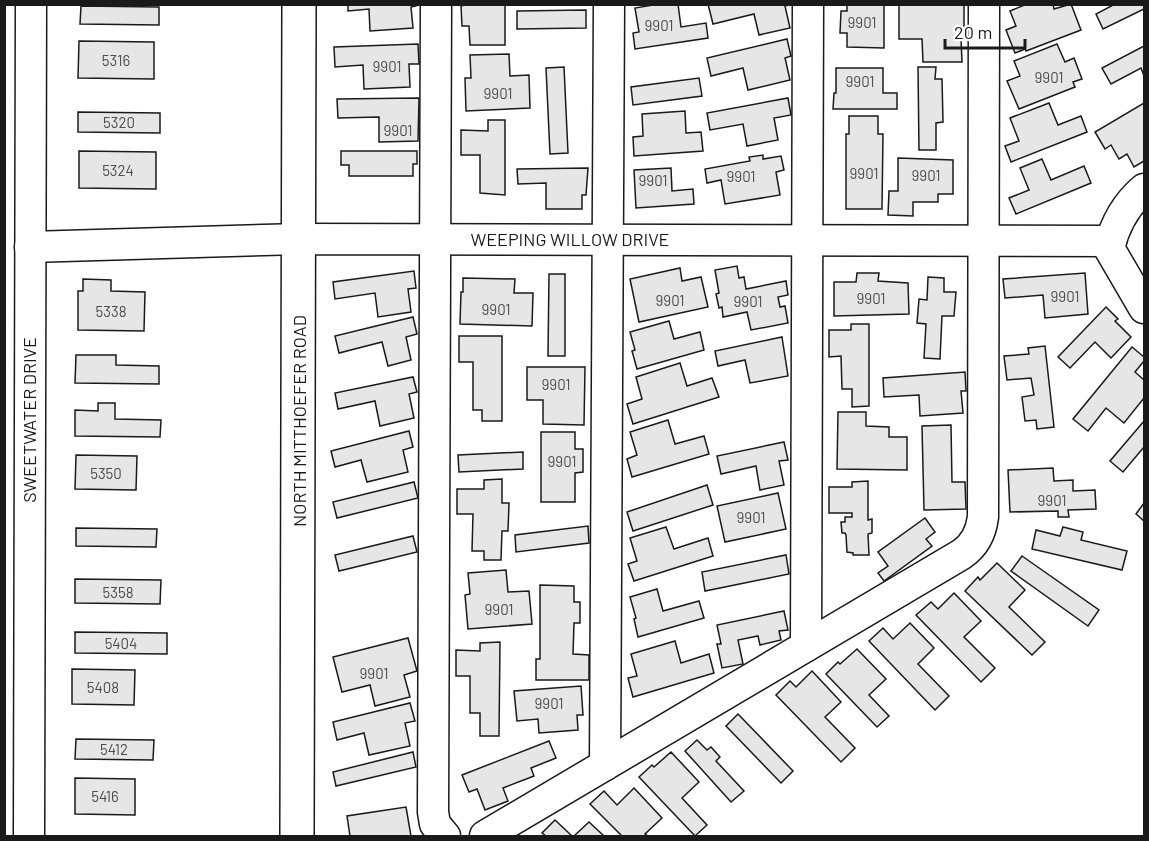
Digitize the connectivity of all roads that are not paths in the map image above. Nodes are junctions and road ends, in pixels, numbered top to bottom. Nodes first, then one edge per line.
1 (31, 4) edge
2 (299, 4) edge
3 (436, 4) edge
4 (609, 4) edge
5 (808, 4) edge
6 (984, 4) edge
7 (1144, 189) edge
8 (300, 239) junction
9 (435, 239) junction
10 (608, 240) junction
11 (807, 240) junction
12 (983, 241) junction
13 (1111, 241) junction
14 (30, 247) junction
15 (1144, 308) edge
16 (806, 646) junction
17 (605, 765) junction
18 (29, 837) edge
19 (297, 837) edge
20 (445, 837) edge
21 (485, 837) edge

1 - 14 street, SWEETWATER DRIVE
2 - 8 main road, NORTH MITTHOEFER ROAD
3 - 9 street
4 - 10 street
5 - 11 street
6 - 12 street
7 - 13 street
8 - 9 street, WEEPING WILLOW DRIVE
8 - 14 street, WEEPING WILLOW DRIVE
8 - 19 main road, NORTH MITTHOEFER ROAD
9 - 10 street, WEEPING WILLOW DRIVE
9 - 20 street
10 - 11 street, WEEPING WILLOW DRIVE
10 - 17 street
11 - 12 street, WEEPING WILLOW DRIVE
11 - 16 street
12 - 13 street, WEEPING WILLOW DRIVE
12 - 16 street
13 - 15 street
14 - 18 street, SWEETWATER DRIVE
16 - 17 street
17 - 21 street

